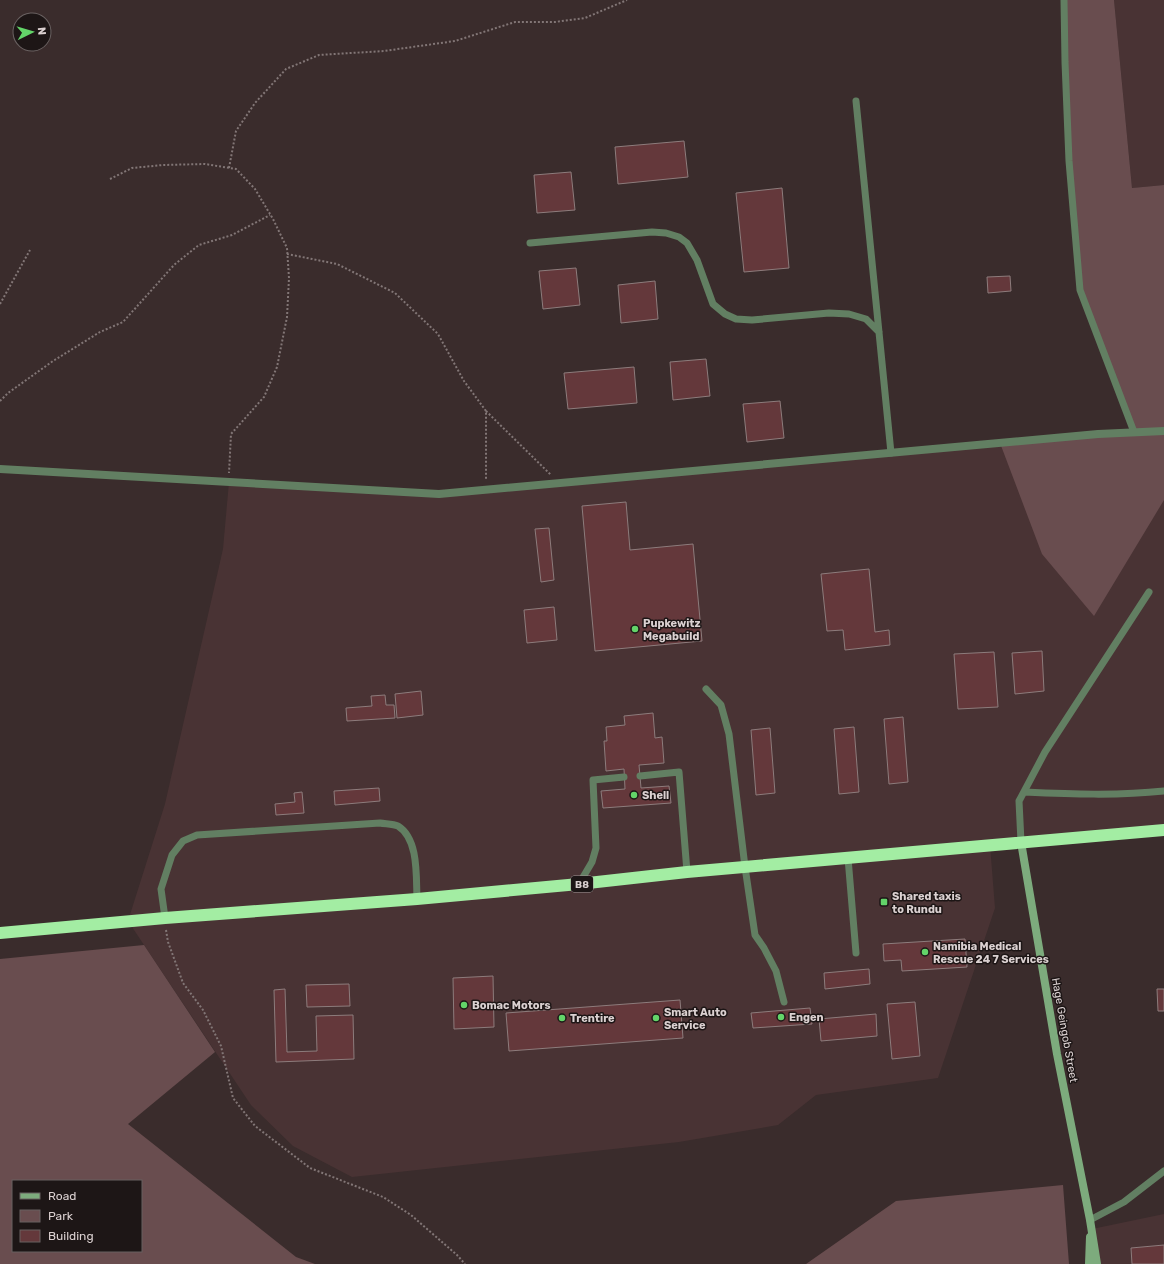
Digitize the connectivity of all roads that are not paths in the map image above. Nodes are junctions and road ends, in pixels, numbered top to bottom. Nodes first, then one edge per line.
1 (1064, 0) edge
2 (856, 101) dead end
3 (530, 243) dead end
4 (879, 332) junction
5 (1164, 431) edge
6 (1134, 432) junction
7 (891, 453) junction
8 (0, 469) edge
9 (1149, 592) dead end
10 (706, 689) dead end
11 (640, 776) dead end
12 (624, 777) dead end
13 (1164, 790) edge
14 (1024, 792) junction
15 (1164, 830) edge
16 (1021, 842) junction
17 (848, 858) junction
18 (745, 867) junction
19 (687, 872) junction
20 (579, 884) junction
21 (418, 899) junction
22 (164, 918) junction
23 (0, 933) edge
24 (856, 953) dead end
25 (784, 1002) dead end
26 (1164, 1171) edge
27 (1090, 1220) junction
28 (1089, 1264) edge
29 (1097, 1264) edge

1 - 6 lane
2 - 4 lane
3 - 4 lane
4 - 7 lane
5 - 6 street
6 - 7 street
7 - 8 street
9 - 14 lane
10 - 18 lane
11 - 19 lane
12 - 20 lane
13 - 14 lane
14 - 16 lane
15 - 16 highway, B8
16 - 17 highway, B8
16 - 27 street, Hage Geingob Street
17 - 18 highway, B8
17 - 24 lane
18 - 19 highway, B8
18 - 25 lane
19 - 20 highway, B8
20 - 21 highway, B8
21 - 22 highway, B8
21 - 22 lane
22 - 23 highway, B8
26 - 27 lane
27 - 28 street, Hage Geingob Street
27 - 29 street, Hage Geingob Street

